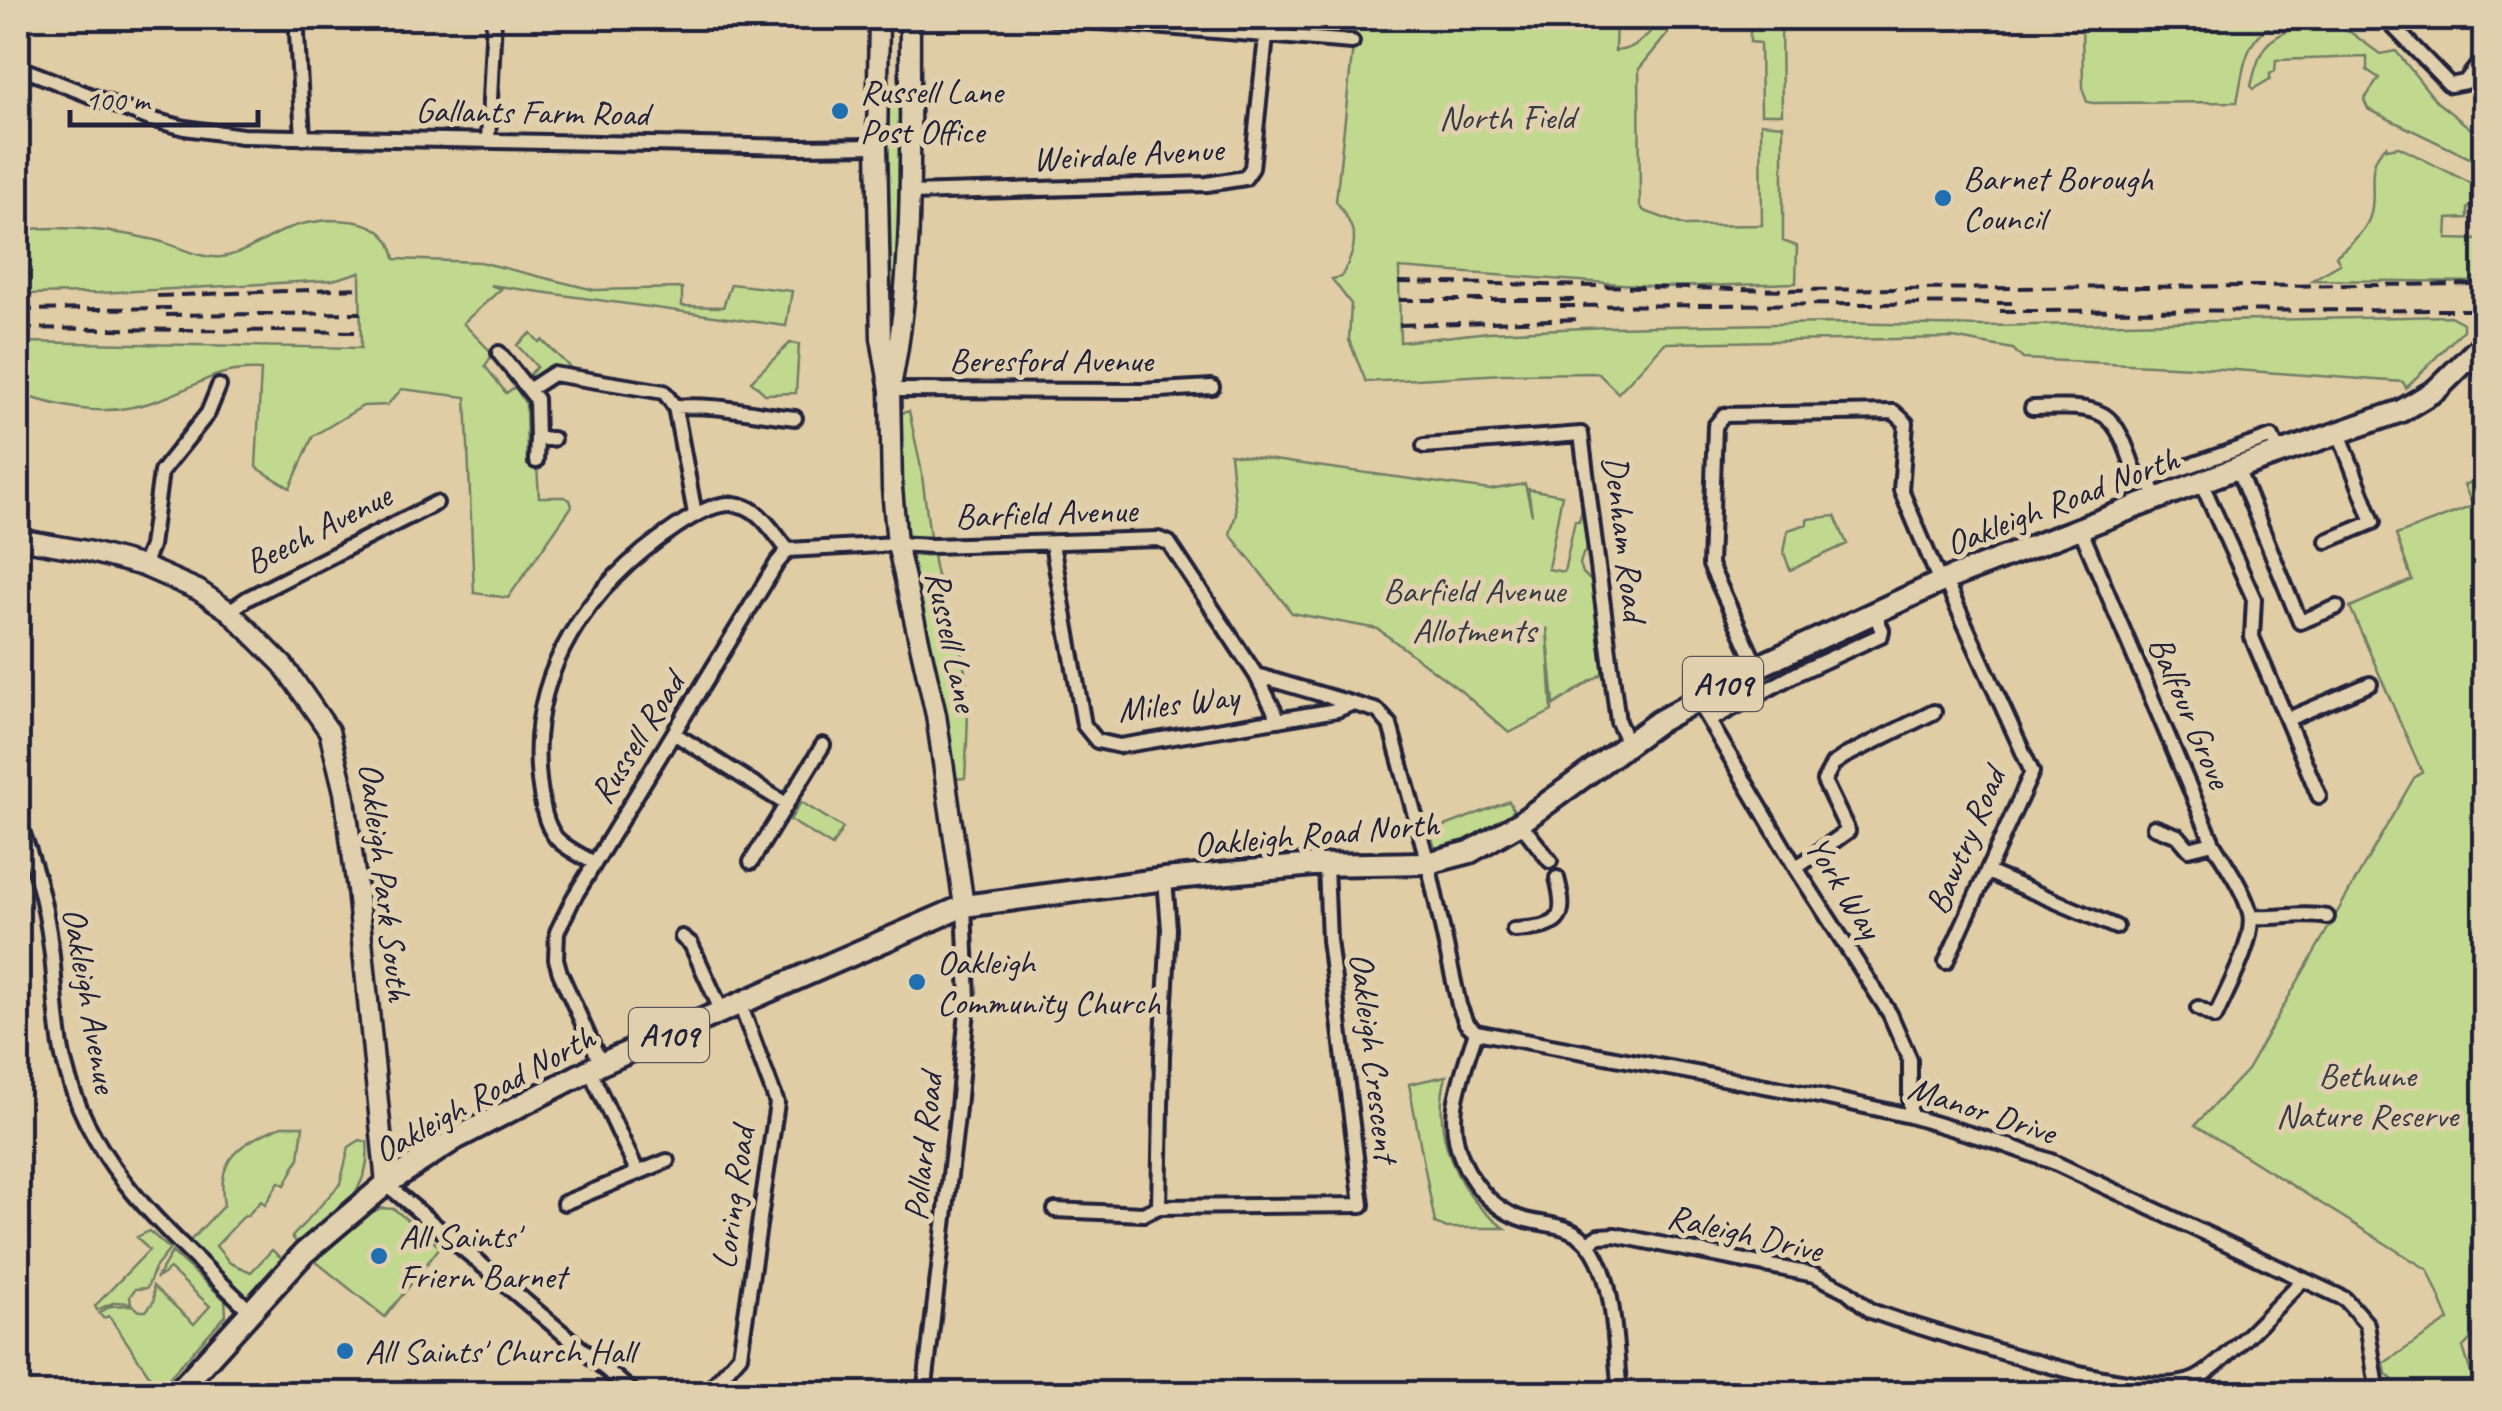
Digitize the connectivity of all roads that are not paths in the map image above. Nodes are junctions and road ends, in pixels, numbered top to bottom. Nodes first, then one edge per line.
1 (299, 18) edge
2 (494, 18) edge
3 (879, 18) edge
4 (910, 18) edge
5 (1052, 18) edge
6 (1268, 18) edge
7 (2386, 18) edge
8 (1265, 34) junction
9 (1352, 42) dead end
10 (2484, 57) edge
11 (18, 68) edge
12 (909, 84) junction
13 (880, 85) junction
14 (302, 138) junction
15 (488, 141) junction
16 (877, 146) junction
17 (910, 193) junction
18 (2484, 343) edge
19 (498, 354) dead end
20 (2476, 366) edge
21 (219, 386) dead end
22 (1212, 387) dead end
23 (530, 389) junction
24 (890, 390) junction
25 (674, 407) junction
26 (2032, 408) dead end
27 (190, 410) dead end
28 (795, 418) dead end
29 (201, 422) junction
30 (172, 432) dead end
31 (2340, 433) junction
32 (190, 435) junction
33 (536, 439) junction
34 (553, 439) dead end
35 (1424, 446) dead end
36 (2279, 454) junction
37 (536, 460) dead end
38 (2237, 468) junction
39 (2201, 482) junction
40 (2151, 490) junction
41 (436, 504) dead end
42 (695, 514) junction
43 (2080, 528) junction
44 (18, 539) edge
45 (2327, 541) dead end
46 (898, 544) junction
47 (1052, 544) junction
48 (788, 550) junction
49 (143, 566) junction
50 (1942, 581) junction
51 (2336, 607) dead end
52 (229, 611) junction
53 (1874, 612) junction
54 (1788, 653) junction
55 (1757, 666) junction
56 (1798, 674) junction
57 (1256, 675) junction
58 (2370, 684) dead end
59 (1696, 699) junction
60 (1349, 705) junction
61 (1934, 712) dead end
62 (2288, 718) junction
63 (1279, 720) junction
64 (1709, 722) junction
65 (675, 734) junction
66 (1629, 744) junction
67 (823, 745) dead end
68 (2319, 796) dead end
69 (786, 804) junction
70 (18, 821) edge
71 (1520, 823) junction
72 (2154, 827) dead end
73 (2213, 843) junction
74 (1550, 861) dead end
75 (751, 862) dead end
76 (594, 863) junction
77 (1428, 863) junction
78 (1326, 866) junction
79 (1796, 868) junction
80 (1986, 872) junction
81 (1557, 878) dead end
82 (1166, 879) junction
83 (964, 906) junction
84 (2251, 917) junction
85 (2327, 917) dead end
86 (2116, 927) dead end
87 (1514, 930) dead end
88 (682, 937) dead end
89 (1946, 962) dead end
90 (731, 1008) junction
91 (2198, 1008) dead end
92 (1476, 1032) junction
93 (595, 1066) junction
94 (1910, 1116) junction
95 (667, 1161) dead end
96 (637, 1171) junction
97 (386, 1184) junction
98 (564, 1203) dead end
99 (1159, 1207) junction
100 (1056, 1210) dead end
101 (1588, 1243) junction
102 (2302, 1280) junction
103 (249, 1310) junction
104 (176, 1394) edge
105 (635, 1394) edge
106 (706, 1394) edge
107 (924, 1394) edge
108 (1114, 1394) edge
109 (1219, 1394) edge
110 (1620, 1394) edge
111 (2378, 1394) edge

1 - 14 street
2 - 15 street
3 - 13 main road, Russell Lane
4 - 12 main road, Russell Lane
5 - 8 street
6 - 8 street, Weirdale Avenue
7 - 10 street
8 - 9 street
8 - 17 street, Weirdale Avenue
11 - 14 street, Gallants Farm Road
12 - 13 main road
12 - 17 main road, Russell Lane
13 - 16 main road, Russell Lane
14 - 15 street, Gallants Farm Road
15 - 16 street, Gallants Farm Road
16 - 24 main road, Russell Lane
17 - 24 main road, Russell Lane
18 - 20 main road, Oakleigh Road North / A109
19 - 23 street
20 - 31 main road, Oakleigh Road North / A109
21 - 29 street
22 - 24 street, Beresford Avenue
23 - 25 street
23 - 33 street
24 - 46 main road, Russell Lane
25 - 28 street
25 - 42 street
26 - 40 street
27 - 29 street
29 - 32 street
30 - 32 street
31 - 36 main road, Oakleigh Road North / A109
31 - 45 street
32 - 49 street
33 - 34 street
33 - 37 street
35 - 66 street, Denham Road
36 - 38 main road, Oakleigh Road North / A109
36 - 40 street
38 - 39 main road, Oakleigh Road North / A109
38 - 51 street
39 - 40 main road, Oakleigh Road North / A109
39 - 62 street
40 - 43 main road, Oakleigh Road North / A109
41 - 52 street, Beech Avenue
42 - 48 street
42 - 76 street
43 - 50 main road, Oakleigh Road North / A109
43 - 73 street, Balfour Grove
44 - 49 main road, Oakleigh Park South
46 - 47 street, Barfield Avenue
46 - 48 street
46 - 83 main road, Russell Lane
47 - 57 street, Barfield Avenue
47 - 63 street, Miles Way
48 - 65 street, Russell Road
49 - 52 main road, Oakleigh Park South
50 - 53 main road, Oakleigh Road North / A109
50 - 55 street, Bawtry Road
50 - 80 street, Bawtry Road
52 - 97 main road, Oakleigh Park South
53 - 54 main road, Oakleigh Road North / A109
53 - 56 street
54 - 55 main road, Oakleigh Road North / A109
54 - 56 street
55 - 59 main road, Oakleigh Road North / A109
56 - 64 street
57 - 60 street
57 - 63 street
58 - 62 street
59 - 64 street, York Way
59 - 66 main road, Oakleigh Road North / A109
60 - 63 street, Miles Way
60 - 77 street
61 - 79 street
62 - 68 street
64 - 79 street, York Way
65 - 69 street
65 - 76 street, Russell Road
66 - 71 main road, Oakleigh Road North / A109
67 - 69 street
69 - 75 street
70 - 103 street, Oakleigh Avenue
71 - 74 street
71 - 77 main road, Oakleigh Road North / A109
72 - 73 street
73 - 84 street, Balfour Grove
76 - 93 street, Russell Road
77 - 78 main road, Oakleigh Road North / A109
77 - 92 street
78 - 82 main road, Oakleigh Road North / A109
78 - 99 street, Oakleigh Crescent
79 - 94 street, York Way
80 - 86 street
80 - 89 street, Bawtry Road
81 - 87 street
82 - 83 main road, Oakleigh Road North / A109
82 - 99 street
83 - 90 main road, Oakleigh Road North / A109
83 - 107 street, Pollard Road
84 - 85 street
84 - 91 street
88 - 90 street, Loring Road
90 - 93 main road, Oakleigh Road North / A109
90 - 106 street, Loring Road
92 - 94 street, Manor Drive
92 - 101 street
93 - 96 street, Russell Road
93 - 97 main road, Oakleigh Road North / A109
94 - 102 street, Manor Drive
95 - 96 street
96 - 98 street
97 - 103 main road, Oakleigh Road North / A109
97 - 105 street
99 - 100 street
101 - 102 street, Raleigh Drive
101 - 110 street
102 - 111 street, Manor Drive
103 - 104 main road, Oakleigh Road North / A109
108 - 109 street

